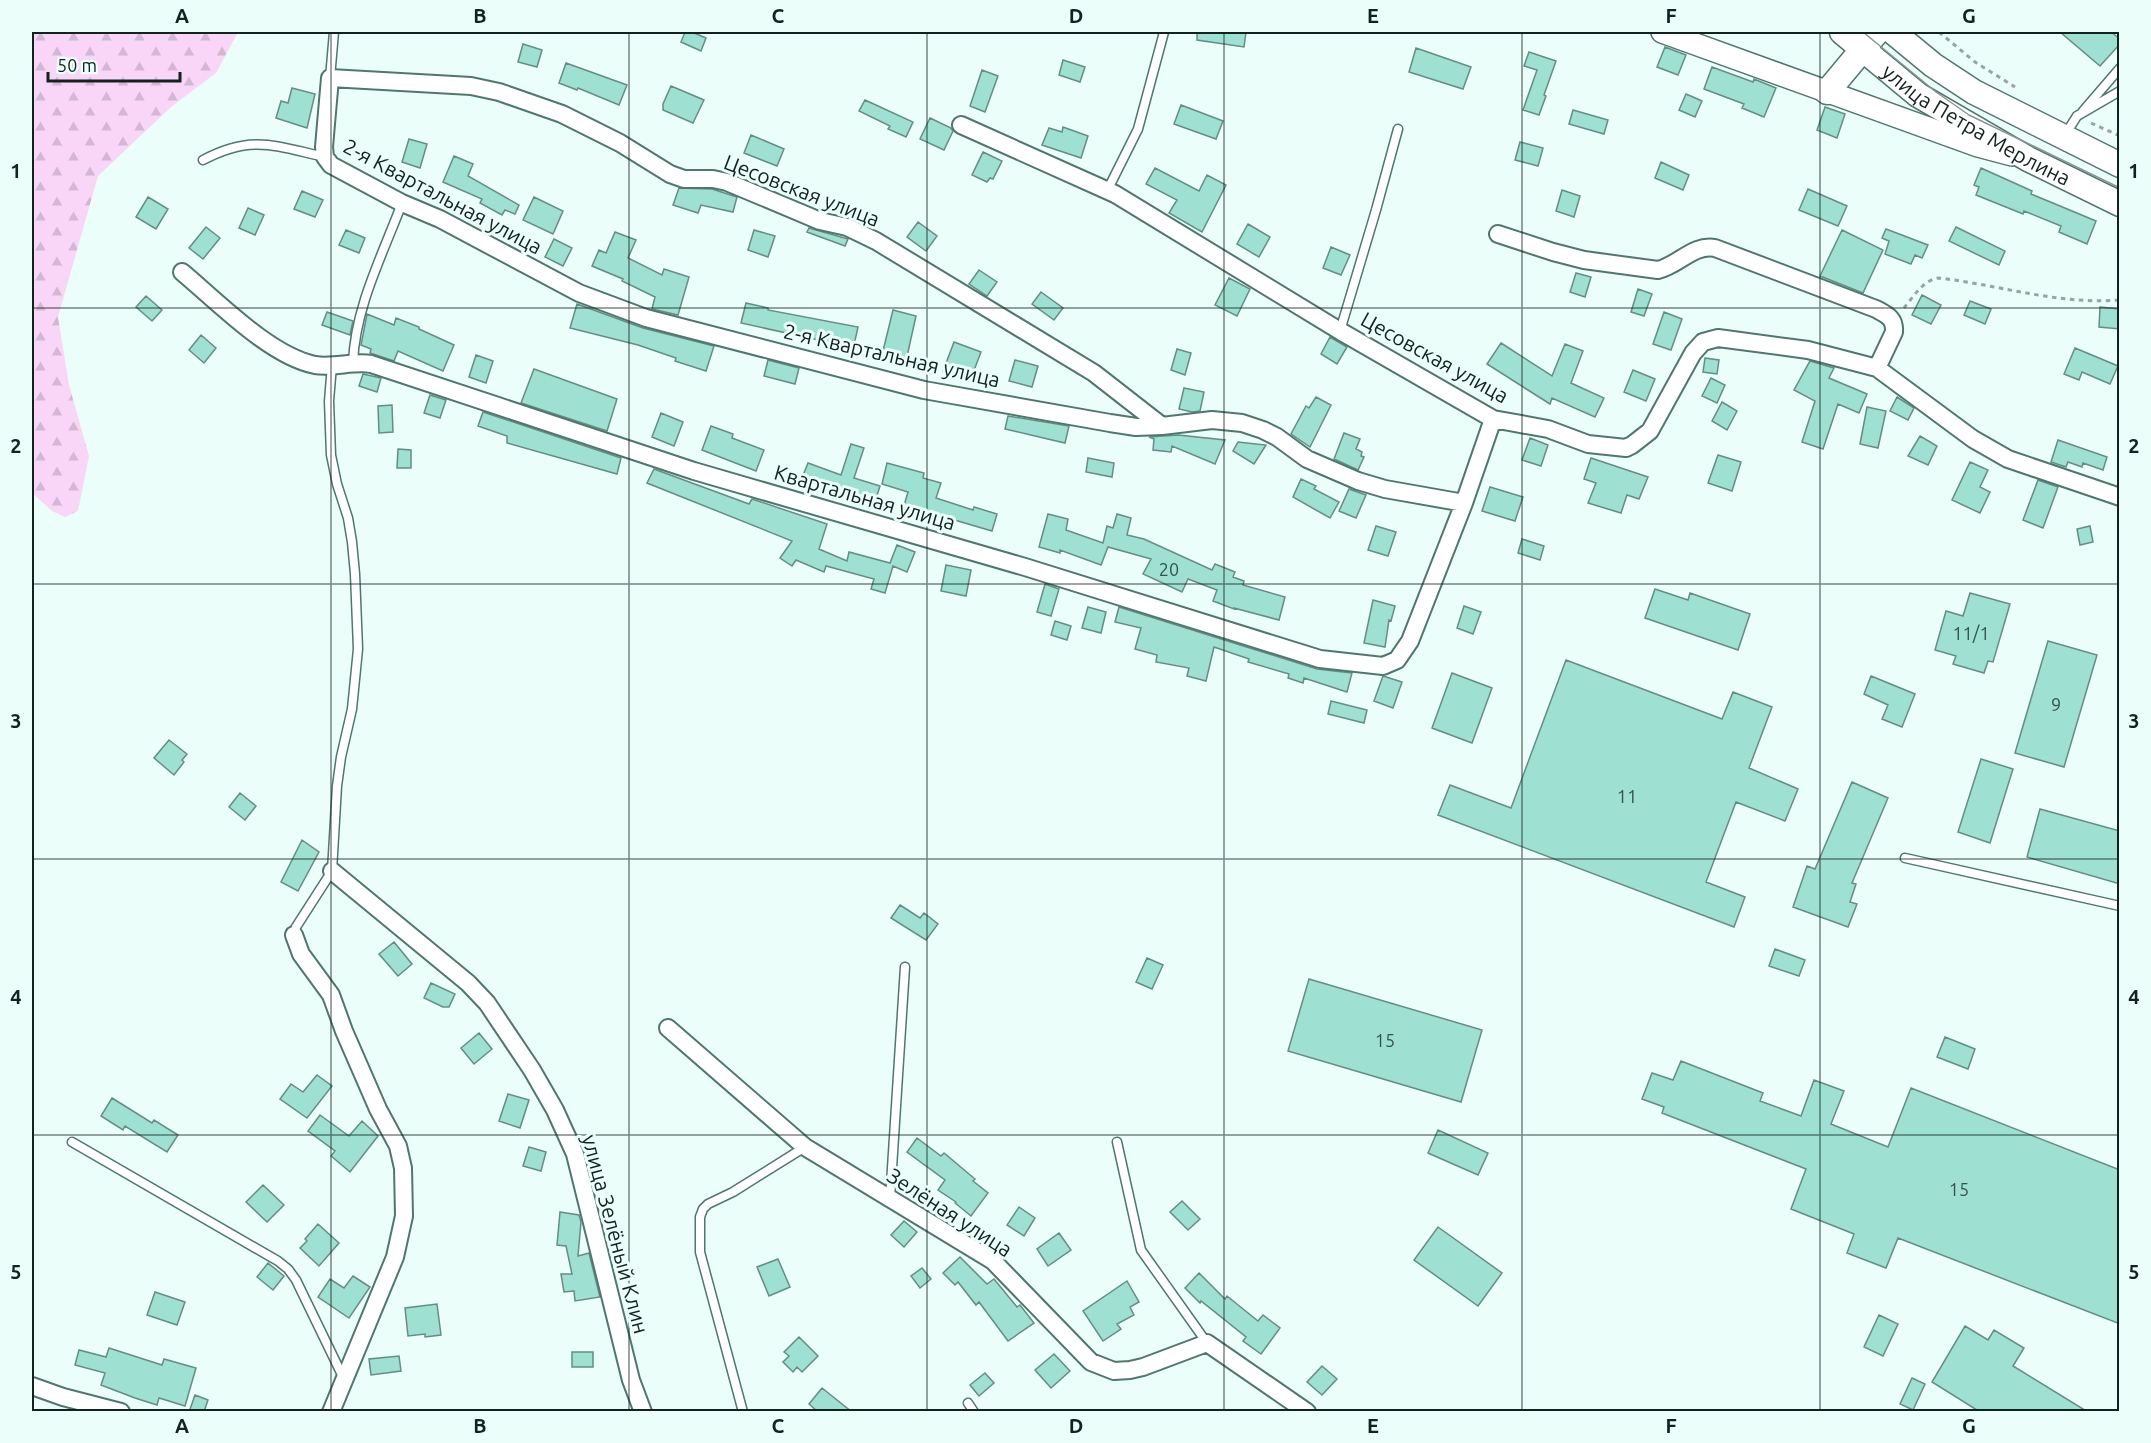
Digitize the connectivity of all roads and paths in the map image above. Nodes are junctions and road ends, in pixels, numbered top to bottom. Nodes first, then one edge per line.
1 (334, 32) edge
2 (1164, 32) edge
3 (1662, 32) edge
4 (1842, 32) edge
5 (1893, 32) edge
6 (1939, 32) edge
7 (1870, 40) edge
8 (2120, 68) edge
9 (330, 78) junction
10 (2120, 91) edge
11 (1827, 92) junction
12 (2024, 93) dead end
13 (2077, 117) junction
14 (961, 125) dead end
15 (1398, 129) dead end
16 (2120, 136) edge
17 (2064, 137) junction
18 (325, 157) junction
19 (2028, 159) junction
20 (203, 160) dead end
21 (2120, 165) edge
22 (1107, 191) junction
23 (402, 203) junction
24 (2120, 204) edge
25 (1498, 234) dead end
26 (182, 272) dead end
27 (2120, 300) edge
28 (1893, 321) junction
29 (1340, 331) junction
30 (353, 363) junction
31 (332, 365) junction
32 (1877, 368) junction
33 (1493, 419) junction
34 (1162, 426) junction
35 (2120, 497) edge
36 (1464, 503) junction
37 (1905, 858) dead end
38 (332, 871) junction
39 (2120, 906) edge
40 (294, 935) joint
41 (905, 967) dead end
42 (668, 1028) dead end
43 (72, 1142) dead end
44 (1117, 1142) dead end
45 (805, 1147) junction
46 (890, 1199) junction
47 (1207, 1343) junction
48 (344, 1379) junction
49 (32, 1386) edge
50 (968, 1403) dead end
51 (121, 1412) edge
52 (331, 1412) edge
53 (644, 1412) edge
54 (743, 1412) edge
55 (974, 1412) edge
56 (1307, 1412) edge

1 - 9 lane
2 - 22 lane
3 - 11 street
4 - 7 main road, улица Петра Мерлина
5 - 17 main road, улица Петра Мерлина
6 - 12 path
7 - 11 main road
7 - 19 main road, улица Петра Мерлина
8 - 13 lane
9 - 18 street, 2-я Квартальная улица
9 - 34 street, Цесовская улица
10 - 13 lane
11 - 19 street
13 - 16 path
13 - 17 lane
14 - 22 street, Цесовская улица
15 - 29 lane
17 - 21 main road, улица Петра Мерлина
18 - 20 lane
18 - 23 street, 2-я Квартальная улица
19 - 24 main road, улица Петра Мерлина
22 - 29 street, Цесовская улица
23 - 30 lane
23 - 34 street, 2-я Квартальная улица
25 - 28 street
26 - 31 street, Квартальная улица
27 - 28 path
28 - 32 street
29 - 33 street, Цесовская улица
30 - 31 street, Квартальная улица
30 - 36 street, Квартальная улица
31 - 38 lane
32 - 33 street, Цесовская улица
32 - 35 street, Цесовская улица
33 - 36 street
34 - 36 street, 2-я Квартальная улица
37 - 39 lane
38 - 40 lane
38 - 53 street, улица Зелёный Клин
40 - 48 street
41 - 46 lane
42 - 45 street, Зелёная улица
43 - 48 lane
44 - 47 lane
45 - 46 street, Зелёная улица
45 - 54 lane
46 - 47 street, Зелёная улица
47 - 56 street
48 - 52 street
49 - 51 street
50 - 55 lane

